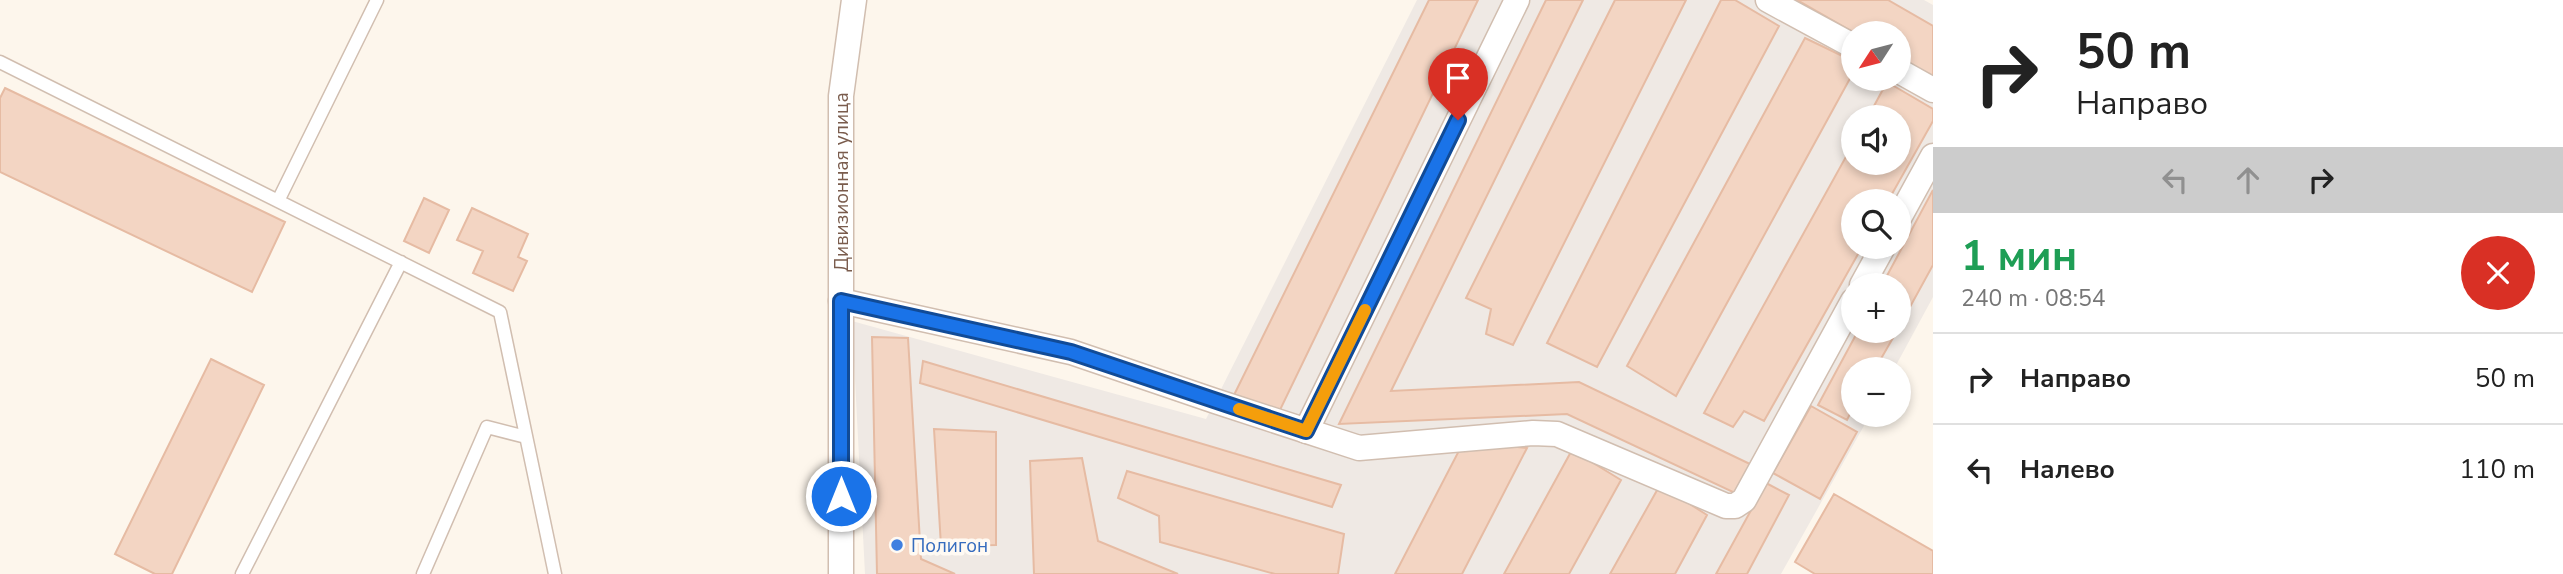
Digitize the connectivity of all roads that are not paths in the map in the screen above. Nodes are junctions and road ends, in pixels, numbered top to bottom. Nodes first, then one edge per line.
1 (377, 0) edge
2 (854, 0) edge
3 (1517, 0) edge
4 (1768, 0) edge
5 (1841, 40) edge
6 (0, 62) edge
7 (1911, 78) edge
8 (1933, 90) edge
9 (1933, 156) edge
10 (1911, 196) edge
11 (278, 201) junction
12 (401, 262) junction
13 (841, 301) junction
14 (1841, 323) edge
15 (1306, 431) junction
16 (526, 437) junction
17 (242, 574) edge
18 (423, 574) edge
19 (555, 574) edge
20 (841, 574) edge

1 - 11 lane
2 - 13 street, Дивизионная улица
3 - 15 street
4 - 5 street
6 - 11 lane
7 - 8 street
9 - 10 street
11 - 12 lane
12 - 16 lane
12 - 17 lane
13 - 15 street
13 - 20 street, Дивизионная улица
14 - 15 street
16 - 18 lane
16 - 19 lane

